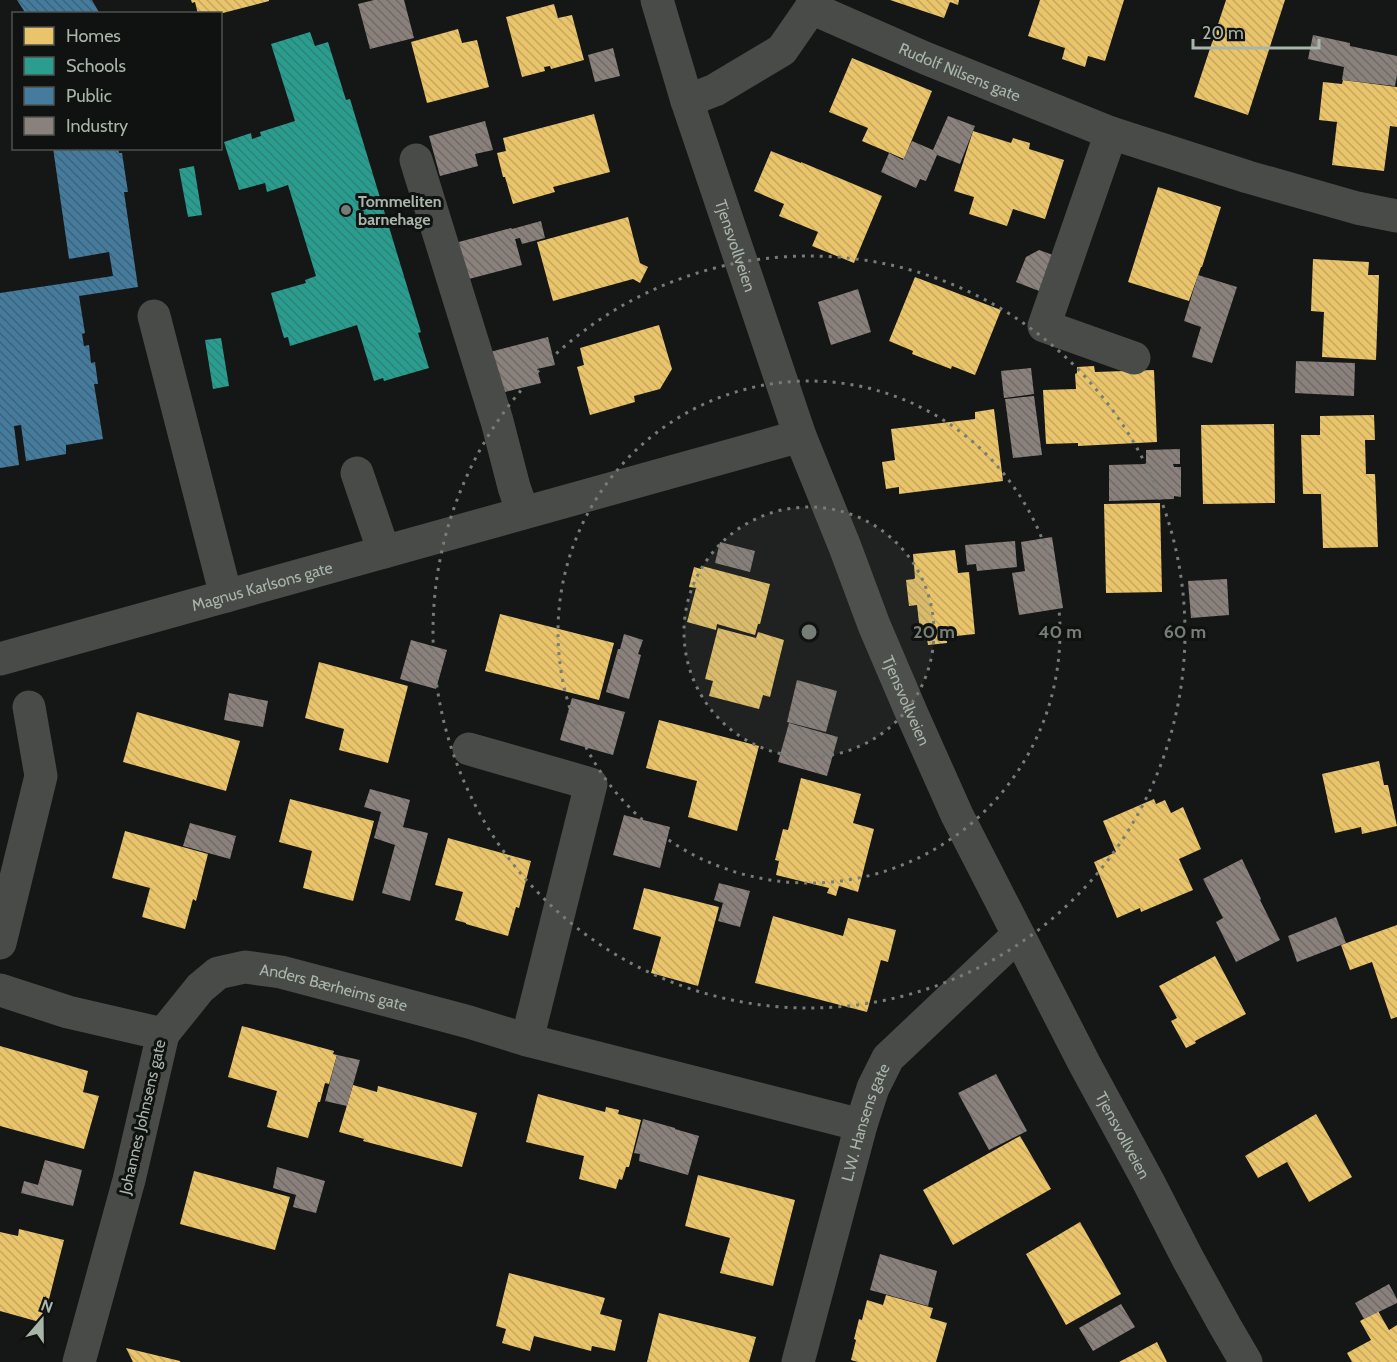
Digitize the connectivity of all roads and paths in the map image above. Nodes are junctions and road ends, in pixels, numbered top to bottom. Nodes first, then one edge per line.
1 (657, 0) edge
2 (812, 4) edge
3 (687, 101) junction
4 (1111, 133) junction
5 (416, 160) dead end
6 (1397, 216) edge
7 (154, 316) dead end
8 (1134, 358) dead end
9 (800, 436) junction
10 (357, 472) dead end
11 (523, 513) junction
12 (384, 552) junction
13 (226, 596) junction
14 (0, 659) edge
15 (29, 707) dead end
16 (469, 749) dead end
17 (1018, 935) junction
18 (0, 943) edge
19 (0, 990) edge
20 (163, 1034) junction
21 (527, 1040) junction
22 (861, 1125) junction
23 (79, 1362) edge
24 (798, 1362) edge
25 (1246, 1362) edge

1 - 3 street, Tjensvollveien
2 - 3 street
2 - 4 street, Rudolf Nilsens gate
3 - 9 street, Tjensvollveien
4 - 6 street, Rudolf Nilsens gate
4 - 8 street
5 - 11 street
7 - 13 street
9 - 11 street, Magnus Karlsons gate
9 - 17 street, Tjensvollveien
10 - 12 street
11 - 12 street, Magnus Karlsons gate
12 - 13 street, Magnus Karlsons gate
13 - 14 street, Magnus Karlsons gate
15 - 18 street
16 - 21 street
17 - 22 street, L.W. Hansens gate
17 - 25 street, Tjensvollveien
19 - 20 street, Johannes Johnsens gate
20 - 21 street, Anders Bærheims gate
20 - 23 street, Johannes Johnsens gate
21 - 22 street, Anders Bærheims gate
22 - 24 street, L.W. Hansens gate

